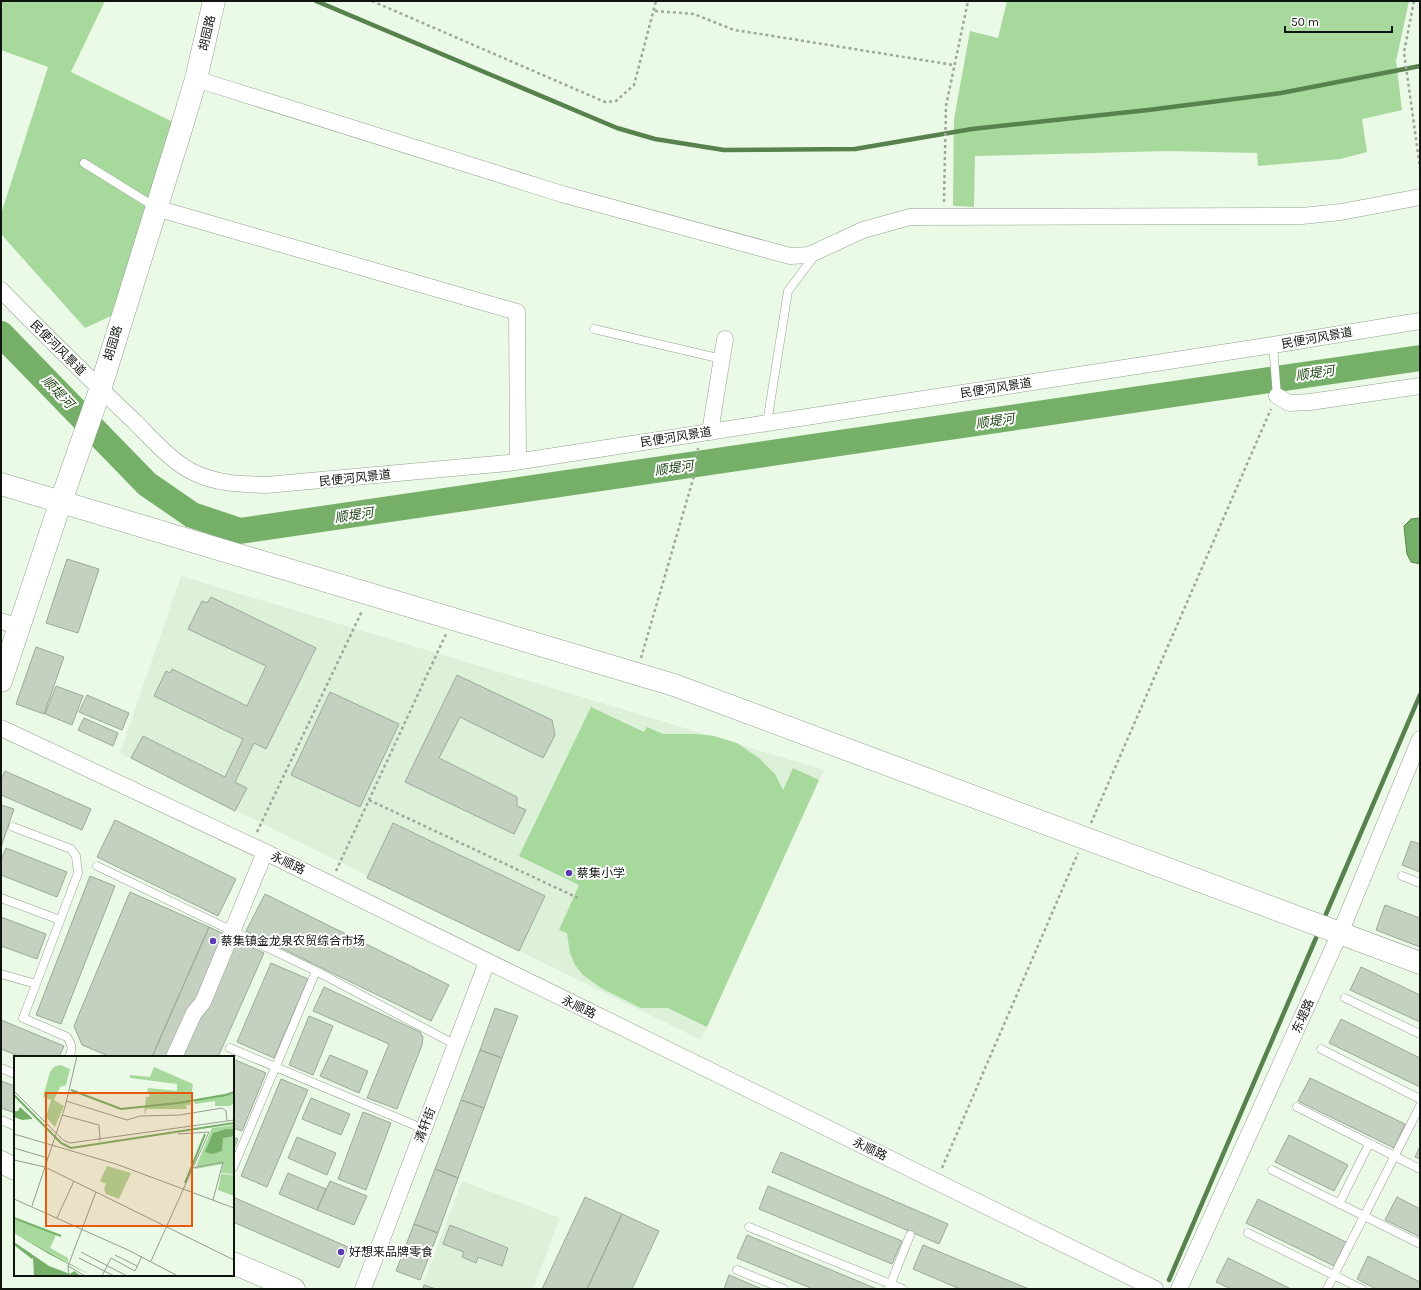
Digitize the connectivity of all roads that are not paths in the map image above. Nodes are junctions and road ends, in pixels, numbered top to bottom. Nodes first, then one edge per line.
1 (214, 1) edge
2 (196, 79) junction
3 (84, 163) dead end
4 (1420, 197) edge
5 (156, 208) junction
6 (820, 250) junction
7 (1, 290) edge
8 (1420, 321) edge
9 (594, 329) dead end
10 (725, 339) dead end
11 (1273, 346) junction
12 (722, 359) junction
13 (1420, 386) edge
14 (98, 392) junction
15 (1277, 396) joint
16 (768, 423) junction
17 (710, 432) junction
18 (518, 461) junction
19 (1, 484) edge
20 (61, 501) junction
21 (10, 624) edge
22 (1, 681) edge
23 (1, 728) edge
24 (1420, 739) edge
25 (13, 827) dead end
26 (258, 849) junction
27 (97, 866) dead end
28 (1402, 876) dead end
29 (1420, 883) edge
30 (1, 898) edge
31 (60, 920) junction
32 (232, 931) junction
33 (1340, 933) junction
34 (488, 962) junction
35 (1420, 963) edge
36 (316, 972) junction
37 (1, 974) edge
38 (36, 984) junction
39 (1345, 998) dead end
40 (1420, 1034) edge
41 (456, 1045) junction
42 (230, 1048) dead end
43 (1321, 1049) dead end
44 (69, 1056) edge
45 (174, 1056) edge
46 (276, 1067) junction
47 (1, 1068) edge
48 (14, 1074) edge
49 (1420, 1099) edge
50 (1420, 1106) edge
51 (1297, 1108) dead end
52 (1, 1120) edge
53 (14, 1126) edge
54 (424, 1129) junction
55 (1369, 1144) junction
56 (1394, 1156) junction
57 (1, 1162) edge
58 (234, 1166) edge
59 (14, 1168) edge
60 (1420, 1169) edge
61 (1272, 1170) dead end
62 (1339, 1204) junction
63 (1364, 1216) junction
64 (749, 1227) dead end
65 (1248, 1232) dead end
66 (910, 1235) dead end
67 (1420, 1244) edge
68 (234, 1263) edge
69 (737, 1270) dead end
70 (1334, 1275) junction
71 (889, 1286) edge
72 (294, 1289) edge
73 (364, 1289) edge
74 (784, 1289) edge
75 (903, 1289) edge
76 (1155, 1289) edge
77 (1179, 1289) edge
78 (1327, 1289) edge
79 (1362, 1289) edge

1 - 2 street, 胡园路
2 - 5 street, 胡园路
2 - 6 street
3 - 5 lane
4 - 6 street
5 - 14 street, 胡园路
5 - 18 street
6 - 16 lane
7 - 14 street, 民便河风景道
8 - 11 street, 民便河风景道
9 - 12 lane
10 - 12 street
11 - 15 lane
11 - 16 street, 民便河风景道
12 - 17 street
13 - 15 street
14 - 18 street, 民便河风景道
14 - 20 street, 胡园路
16 - 17 street, 民便河风景道
17 - 18 street, 民便河风景道
19 - 20 street
20 - 21 street, 胡园路
20 - 33 street
21 - 22 street, 胡园路
23 - 26 street, 永顺路
24 - 33 street, 东堤路
25 - 31 lane
26 - 32 street
26 - 34 street, 永顺路
27 - 32 lane
28 - 29 lane
30 - 31 lane
31 - 38 lane
32 - 36 lane
32 - 45 street
33 - 35 street
33 - 77 street, 东堤路
34 - 41 street, 清轩街
34 - 76 street, 永顺路
36 - 41 lane
36 - 46 lane
37 - 38 lane
38 - 44 lane
39 - 40 lane
41 - 54 street, 清轩街
42 - 46 lane
43 - 49 lane
46 - 54 lane
46 - 58 lane
47 - 48 lane
50 - 56 lane
51 - 55 lane
52 - 53 lane
54 - 73 street, 清轩街
55 - 56 lane
55 - 62 lane
56 - 60 lane
56 - 63 lane
57 - 59 street
61 - 62 lane
62 - 63 lane
63 - 67 lane
63 - 70 lane
64 - 71 lane
65 - 70 lane
66 - 71 lane
68 - 72 street
69 - 74 lane
70 - 78 lane
70 - 79 lane
71 - 75 lane

